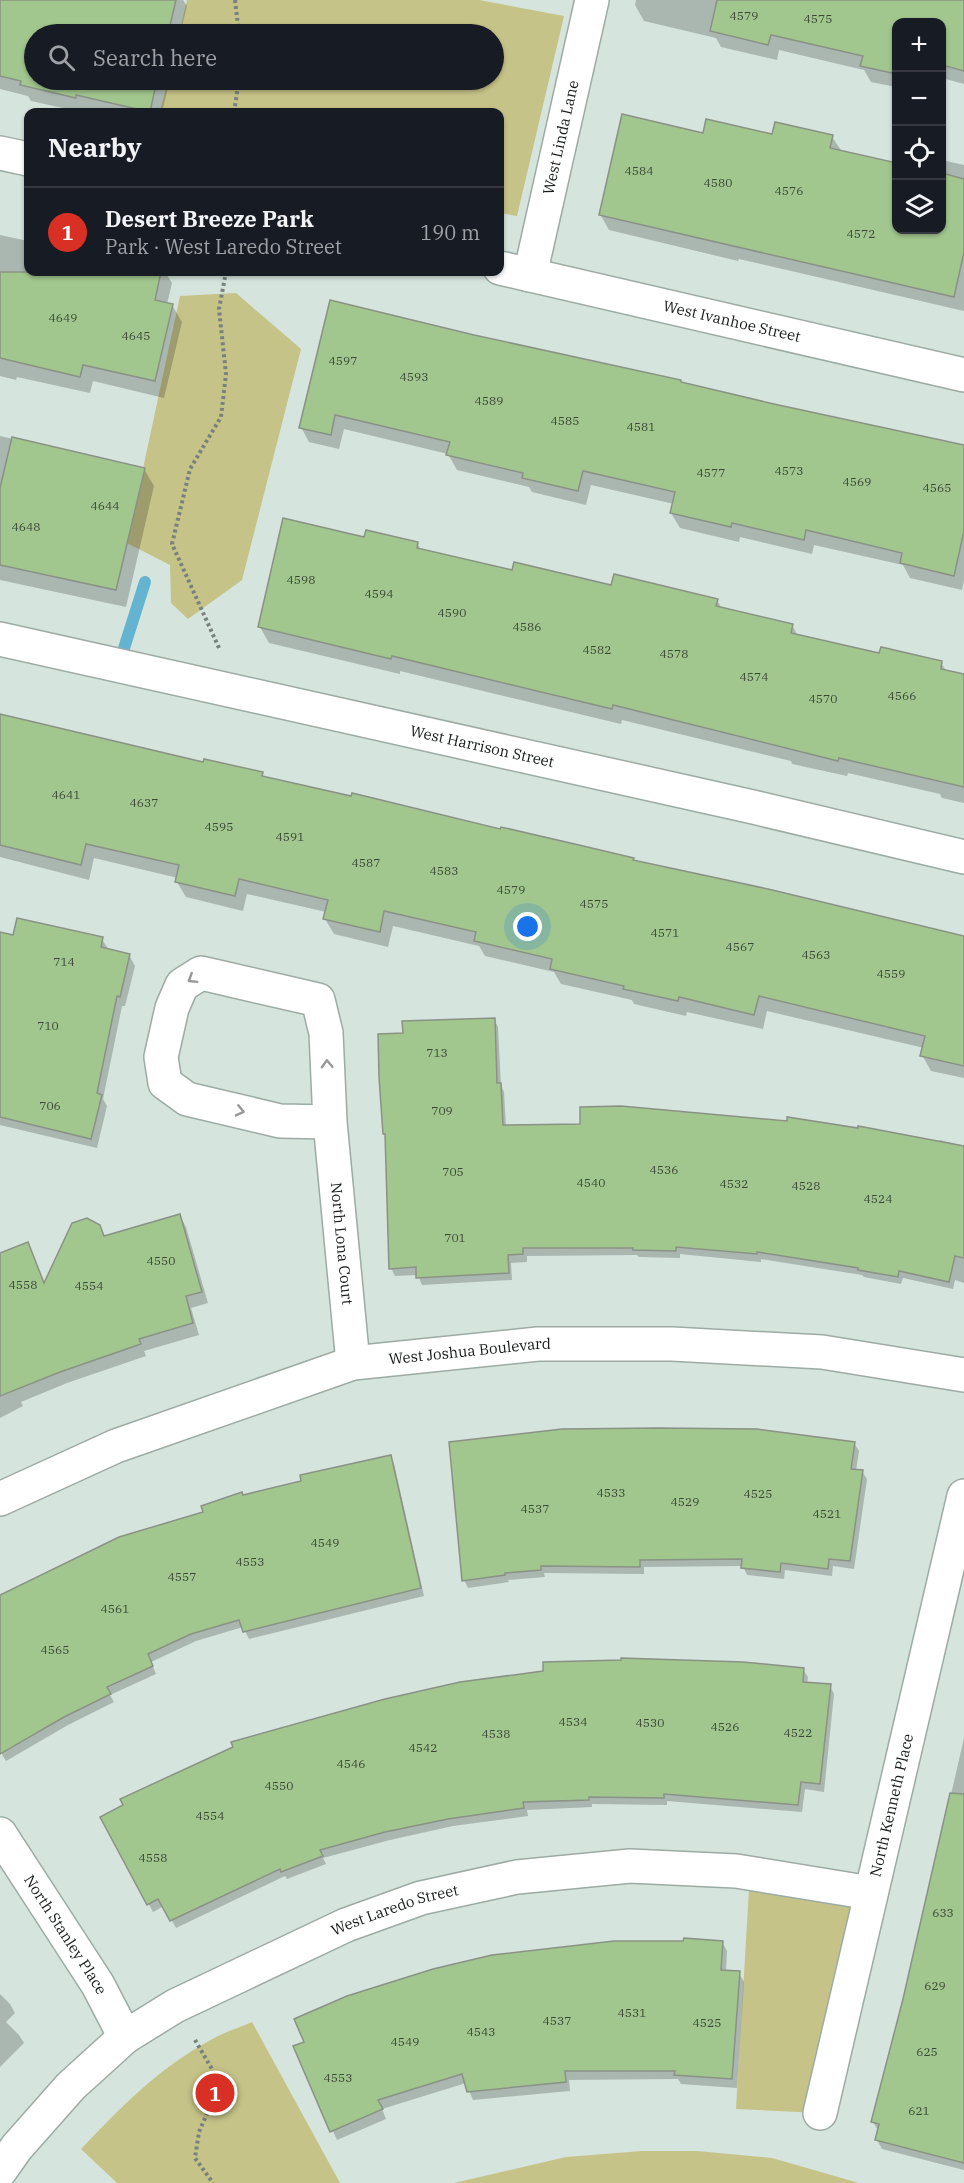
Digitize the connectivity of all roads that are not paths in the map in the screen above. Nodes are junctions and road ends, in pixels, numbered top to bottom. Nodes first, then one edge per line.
1 (592, 0) edge
2 (0, 153) edge
3 (24, 158) edge
4 (515, 272) edge
5 (964, 375) edge
6 (0, 639) edge
7 (964, 857) edge
8 (330, 1122) junction
9 (353, 1363) junction
10 (964, 1375) edge
11 (964, 1496) edge
12 (0, 1499) edge
13 (0, 1834) edge
14 (871, 1893) junction
15 (125, 2037) junction
16 (820, 2113) dead end
17 (0, 2171) edge

1 - 4 street, West Linda Lane
2 - 3 street
4 - 5 street, West Ivanhoe Street
6 - 7 street, West Harrison Street
8 -> 8 street, North Lona Court
8 - 9 street, North Lona Court
9 - 10 street, West Joshua Boulevard
9 - 12 street, West Joshua Boulevard
11 - 14 street, North Kenneth Place
13 - 15 street, North Stanley Place
14 - 15 street, West Laredo Street
14 - 16 street, North Kenneth Place
15 - 17 street, West Laredo Street

